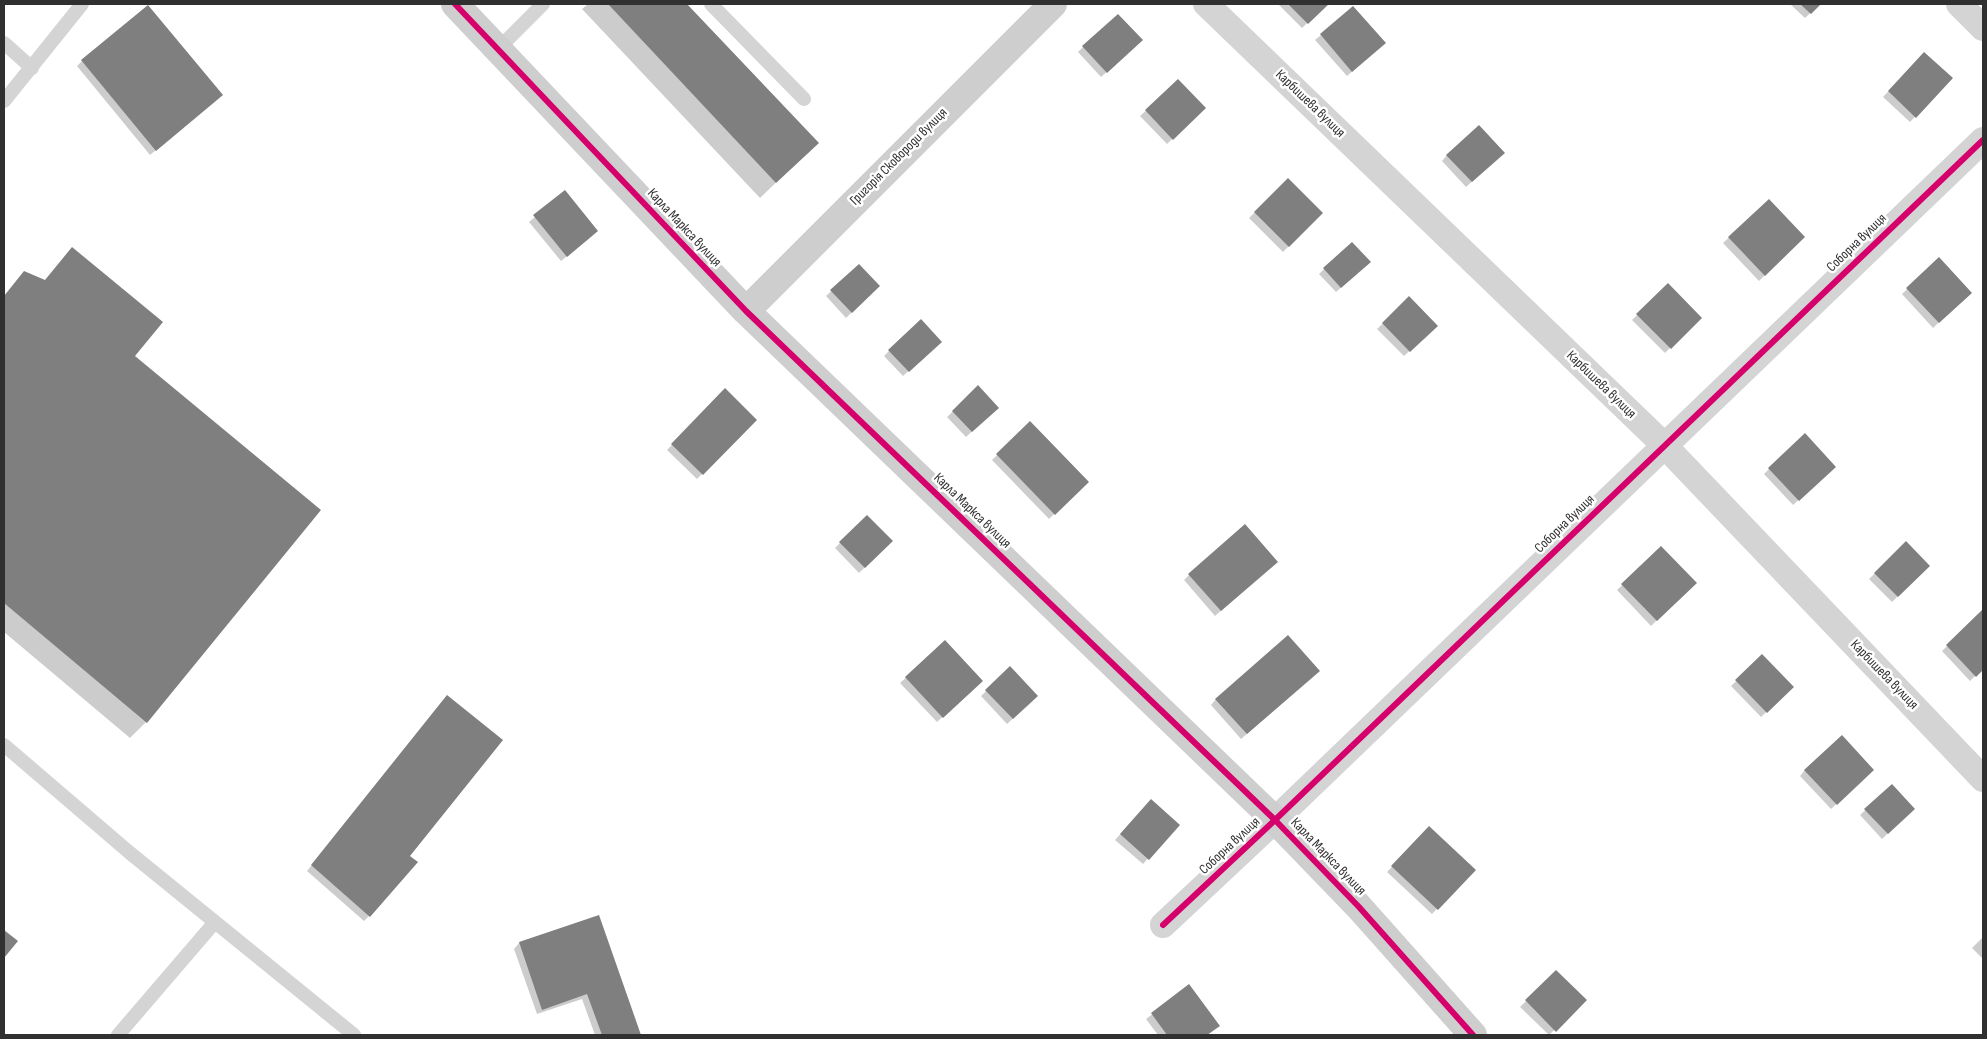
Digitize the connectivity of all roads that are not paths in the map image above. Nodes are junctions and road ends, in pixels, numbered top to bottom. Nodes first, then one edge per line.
1 (82, 4) edge
2 (455, 4) edge
3 (543, 4) edge
4 (711, 4) edge
5 (1053, 4) edge
6 (1206, 4) edge
7 (1959, 4) edge
8 (1983, 28) edge
9 (4, 43) edge
10 (498, 49) junction
11 (32, 68) junction
12 (804, 99) dead end
13 (4, 101) edge
14 (1983, 140) edge
15 (746, 311) junction
16 (1664, 445) junction
17 (4, 745) edge
18 (1983, 779) edge
19 (1276, 820) junction
20 (215, 922) junction
21 (1163, 925) dead end
22 (118, 1035) edge
23 (354, 1035) edge
24 (1474, 1035) edge

1 - 11 lane
2 - 10 street, Карла Маркса вулиця
3 - 10 lane
4 - 12 lane
5 - 15 street, Григорія Сковороди вулиця
6 - 16 street, Карбишева вулиця
7 - 8 street
9 - 11 lane
10 - 15 street, Карла Маркса вулиця
11 - 13 lane
14 - 16 street, Соборна вулиця
15 - 19 street, Карла Маркса вулиця
16 - 18 street, Карбишева вулиця
16 - 19 street, Соборна вулиця
17 - 20 lane
19 - 21 street, Соборна вулиця
19 - 24 street, Карла Маркса вулиця
20 - 22 lane
20 - 23 lane

